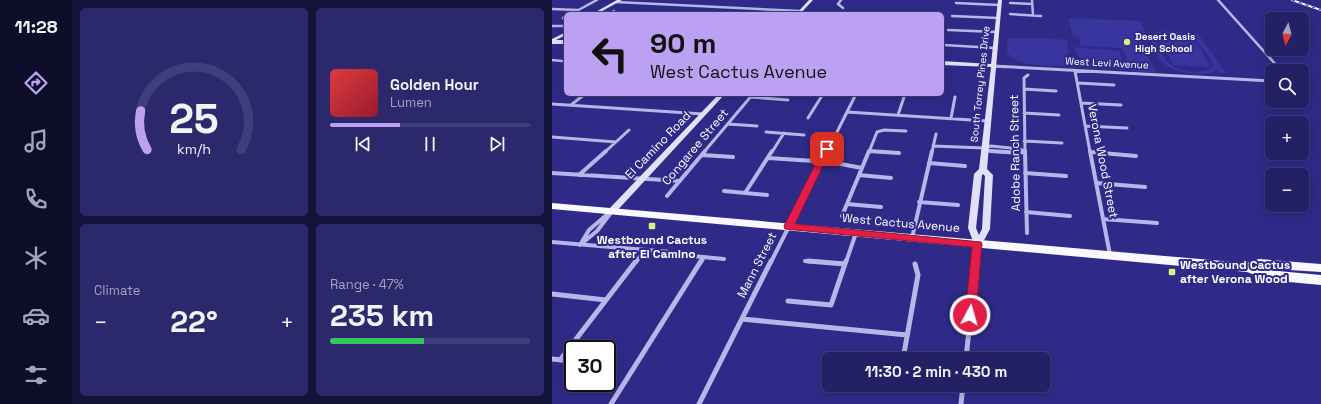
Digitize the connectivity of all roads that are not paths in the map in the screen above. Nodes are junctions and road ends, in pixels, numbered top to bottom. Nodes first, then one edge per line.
1 (597, 0) edge
2 (811, 0) edge
3 (841, 0) edge
4 (1032, 0) edge
5 (1218, 0) edge
6 (621, 1) edge
7 (1000, 2) edge
8 (956, 3) dead end
9 (1010, 3) dead end
10 (1032, 4) junction
11 (843, 8) dead end
12 (552, 9) edge
13 (578, 10) junction
14 (574, 12) edge
15 (598, 12) edge
16 (603, 12) edge
17 (799, 12) edge
18 (1010, 14) dead end
19 (1033, 15) junction
20 (952, 16) dead end
21 (1041, 16) dead end
22 (998, 18) junction
23 (552, 26) edge
24 (564, 26) edge
25 (564, 30) edge
26 (948, 30) dead end
27 (996, 32) junction
28 (564, 34) edge
29 (552, 37) edge
30 (552, 41) edge
31 (564, 42) edge
32 (944, 46) dead end
33 (994, 48) junction
34 (552, 60) edge
35 (562, 60) dead end
36 (944, 63) edge
37 (1276, 64) edge
38 (993, 66) junction
39 (1075, 71) junction
40 (1028, 74) dead end
41 (1265, 81) edge
42 (1078, 83) junction
43 (1114, 85) dead end
44 (1024, 89) junction
45 (1056, 91) dead end
46 (582, 96) edge
47 (720, 96) edge
48 (752, 96) edge
49 (823, 96) edge
50 (855, 96) edge
51 (904, 96) edge
52 (955, 97) dead end
53 (788, 100) dead end
54 (1081, 103) junction
55 (552, 104) edge
56 (571, 105) junction
57 (1121, 105) dead end
58 (847, 112) junction
59 (1024, 113) junction
60 (703, 114) junction
61 (898, 115) junction
62 (1059, 115) dead end
63 (808, 118) dead end
64 (951, 118) junction
65 (987, 121) junction
66 (728, 124) junction
67 (757, 126) dead end
68 (1086, 126) junction
69 (1127, 128) dead end
70 (629, 130) dead end
71 (906, 131) dead end
72 (766, 132) dead end
73 (784, 133) junction
74 (936, 134) dead end
75 (804, 135) dead end
76 (552, 137) edge
77 (1024, 141) junction
78 (616, 142) junction
79 (1062, 143) dead end
80 (933, 146) junction
81 (984, 148) junction
82 (869, 150) junction
83 (1024, 151) junction
84 (1091, 152) junction
85 (899, 153) dead end
86 (702, 155) junction
87 (1136, 156) dead end
88 (733, 158) dead end
89 (768, 158) junction
90 (821, 162) junction
91 (929, 163) junction
92 (965, 166) dead end
93 (862, 168) junction
94 (983, 170) junction
95 (552, 173) edge
96 (1025, 173) junction
97 (579, 175) junction
98 (859, 175) junction
99 (1066, 176) dead end
100 (643, 178) junction
101 (891, 178) dead end
102 (680, 181) junction
103 (1096, 183) junction
104 (1145, 186) dead end
105 (724, 191) dead end
106 (745, 193) junction
107 (767, 195) dead end
108 (667, 196) dead end
109 (919, 202) junction
110 (847, 204) junction
111 (958, 205) dead end
112 (552, 206) edge
113 (881, 207) dead end
114 (611, 212) junction
115 (1026, 212) junction
116 (842, 216) dead end
117 (1070, 216) dead end
118 (1104, 219) junction
119 (1156, 223) dead end
120 (788, 226) junction
121 (856, 233) junction
122 (1027, 233) dead end
123 (912, 238) junction
124 (552, 242) edge
125 (580, 244) junction
126 (978, 244) junction
127 (645, 250) junction
128 (670, 252) dead end
129 (682, 255) dead end
130 (1110, 256) junction
131 (704, 257) junction
132 (724, 259) dead end
133 (805, 261) dead end
134 (845, 264) junction
135 (915, 264) dead end
136 (1247, 268) junction
137 (1321, 268) edge
138 (1321, 280) edge
139 (552, 294) edge
140 (606, 300) junction
141 (788, 301) dead end
142 (742, 319) junction
143 (907, 335) junction
144 (904, 352) edge
145 (967, 352) edge
146 (552, 359) edge
147 (560, 360) junction
148 (564, 360) edge
149 (962, 392) edge
150 (611, 404) edge
151 (699, 404) edge
152 (961, 404) edge

1 - 13 street
2 - 17 street
3 - 11 street
4 - 10 street
5 - 37 street
6 - 15 street
6 - 16 street
6 - 17 street
7 - 8 street
7 - 22 street, South Torrey Pines Drive
9 - 10 street
10 - 19 street
12 - 13 street
13 - 14 street
18 - 19 street
19 - 21 street
20 - 22 street
22 - 27 street, South Torrey Pines Drive
23 - 24 street
25 - 29 street
26 - 27 street
27 - 33 street, South Torrey Pines Drive
28 - 30 street
30 - 31 street
32 - 33 street
33 - 38 street, South Torrey Pines Drive
34 - 35 street
36 - 38 street, West Levi Avenue
38 - 39 street, West Levi Avenue
38 - 65 street, South Torrey Pines Drive
39 - 41 street, West Levi Avenue
39 - 42 street, Verona Wood Street
40 - 44 street, Adobe Ranch Street
42 - 43 street
42 - 54 street, Verona Wood Street
44 - 45 street
44 - 59 street, Adobe Ranch Street
46 - 56 street
47 - 60 street, El Camino Road
48 - 53 street
48 - 66 street, Congaree Street
49 - 63 street
50 - 58 street, Mann Street
51 - 61 street
52 - 64 street
54 - 57 street
54 - 68 street, Verona Wood Street
55 - 56 street
56 - 60 street
58 - 61 street
58 - 90 street, Mann Street
59 - 62 street
59 - 77 street, Adobe Ranch Street
60 - 100 street, El Camino Road
61 - 64 street
64 - 65 street
65 - 81 street, South Torrey Pines Drive
66 - 67 street
66 - 86 street, Congaree Street
68 - 69 street
68 - 84 street, Verona Wood Street
70 - 78 street
71 - 82 street
72 - 73 street
73 - 75 street
73 - 89 street
74 - 80 street
76 - 78 street
77 - 79 street
77 - 83 street, Adobe Ranch Street
78 - 97 street
80 - 81 street
80 - 91 street
81 - 83 street
81 - 94 street, South Torrey Pines Drive
82 - 85 street
82 - 93 street
83 - 96 street, Adobe Ranch Street
84 - 87 street
84 - 103 street, Verona Wood Street
86 - 88 street
86 - 102 street, Congaree Street
89 - 90 street
89 - 106 street
90 - 93 street
90 - 120 street, Mann Street
91 - 92 street
91 - 109 street
93 - 98 street
94 - 126 street, South Torrey Pines Drive
94 - 126 street, South Torrey Pines Drive
95 - 97 street
96 - 99 street
96 - 115 street, Adobe Ranch Street
97 - 100 street
98 - 101 street
98 - 110 street
100 - 102 street
100 - 114 street, El Camino Road
102 - 108 street, Congaree Street
103 - 104 street
103 - 118 street, Verona Wood Street
105 - 106 street
106 - 107 street
109 - 111 street
109 - 123 street
110 - 113 street
110 - 116 street
112 - 114 main road, West Cactus Avenue
114 - 120 main road, West Cactus Avenue
114 - 125 street, El Camino Road
115 - 117 street
115 - 122 street, Adobe Ranch Street
118 - 119 street
118 - 130 street, Verona Wood Street
120 - 121 main road, West Cactus Avenue
120 - 142 street, Mann Street
121 - 123 main road, West Cactus Avenue
121 - 134 street
123 - 126 main road, West Cactus Avenue
124 - 125 street
125 - 127 street
126 - 130 main road, West Cactus Avenue
126 - 145 street, South Torrey Pines Drive
127 - 128 street
127 - 140 street
129 - 131 street
130 - 136 main road, West Cactus Avenue
131 - 132 street
131 - 150 street
133 - 134 street
134 - 141 street
135 - 143 street
136 - 137 main road, West Cactus Avenue
136 - 138 main road, West Cactus Avenue
139 - 140 street
140 - 147 street
142 - 143 street
142 - 151 street, Mann Street
143 - 144 street
146 - 147 street
147 - 148 street
149 - 152 street

